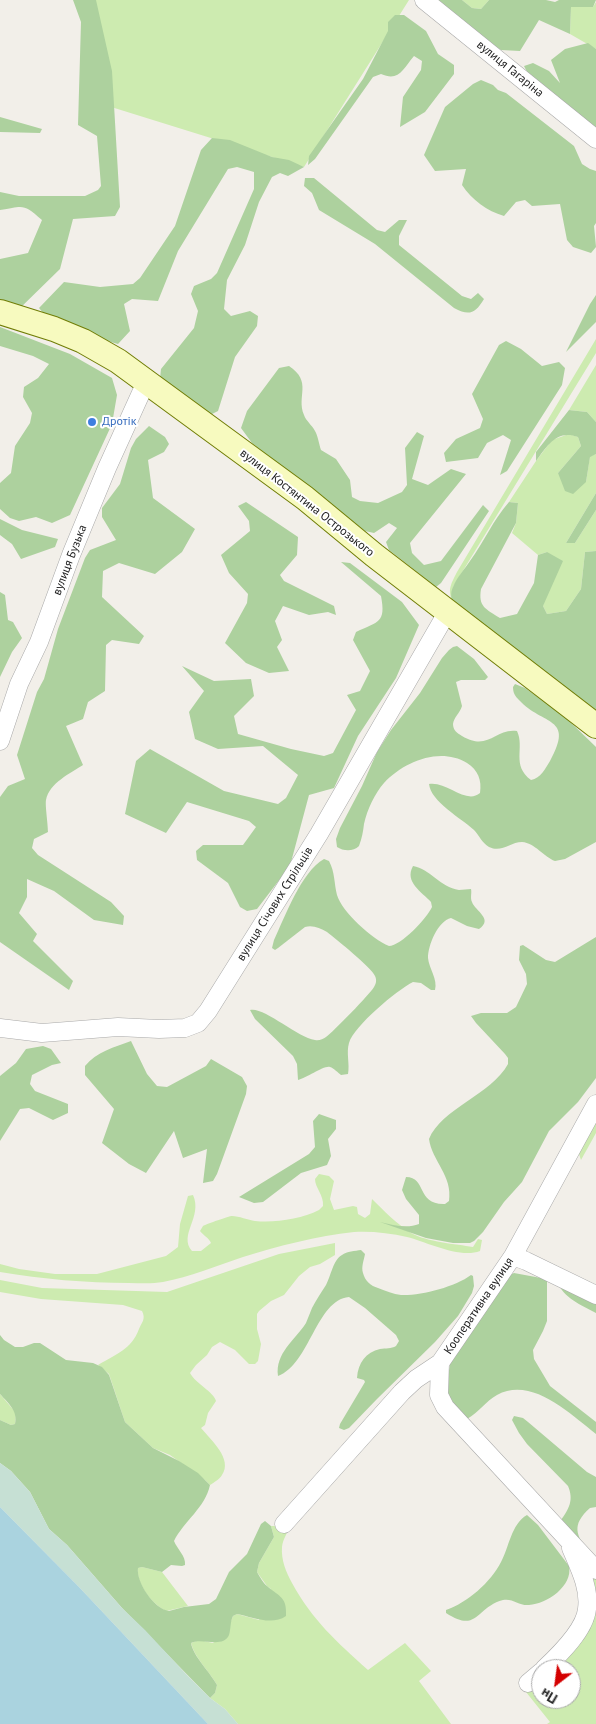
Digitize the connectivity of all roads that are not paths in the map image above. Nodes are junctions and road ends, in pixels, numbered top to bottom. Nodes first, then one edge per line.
1 (424, 0) edge
2 (596, 139) edge
3 (0, 312) edge
4 (146, 382) junction
5 (448, 611) junction
6 (596, 726) edge
7 (0, 741) edge
8 (0, 1028) edge
9 (596, 1104) edge
10 (514, 1256) junction
11 (596, 1295) edge
12 (440, 1363) junction
13 (284, 1524) dead end
14 (567, 1538) junction
15 (596, 1570) edge
16 (554, 1659) edge

1 - 2 street, вулиця Гагаріна
3 - 4 street, вулиця Костянтина Острозького
4 - 5 street, вулиця Костянтина Острозького
4 - 7 street, вулиця Бузька
5 - 6 street, вулиця Костянтина Острозького
5 - 8 street, вулиця Січових Стрільців
9 - 10 street, Кооперативна вулиця
10 - 11 street
10 - 12 street, Кооперативна вулиця
12 - 13 street, Кооперативна вулиця
12 - 14 street
14 - 15 street
14 - 16 street

